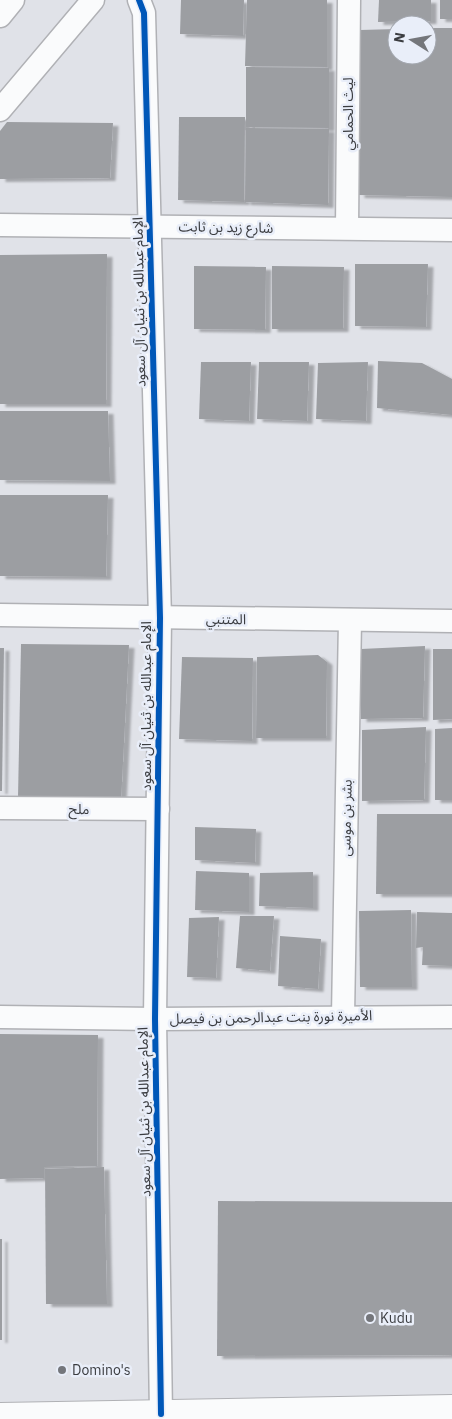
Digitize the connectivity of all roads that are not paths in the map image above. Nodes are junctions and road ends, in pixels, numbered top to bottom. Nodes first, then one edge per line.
1 (13, 0) edge
2 (93, 0) edge
3 (139, 0) edge
4 (349, 0) edge
5 (0, 16) edge
6 (0, 110) edge
7 (0, 225) edge
8 (149, 226) junction
9 (347, 228) junction
10 (452, 230) edge
11 (0, 615) edge
12 (160, 618) junction
13 (350, 620) junction
14 (452, 621) edge
15 (0, 808) edge
16 (158, 809) junction
17 (343, 1016) junction
18 (0, 1017) edge
19 (452, 1017) edge
20 (155, 1019) junction
21 (452, 1409) edge
22 (161, 1414) junction
23 (0, 1417) edge

1 - 5 street
2 - 6 street
3 - 8 street, الإمام عبدالله بن ثنيان آل سعود
4 - 9 street, ليث الحمامي
7 - 8 street, شارع زيد بن ثابت
8 - 9 street, شارع زيد بن ثابت
8 - 12 street, الإمام عبدالله بن ثنيان آل سعود
9 - 10 street, شارع زيد بن ثابت
11 - 12 street, المتنبي
12 - 13 street, المتنبي
12 - 16 street, الإمام عبدالله بن ثنيان آل سعود
13 - 14 street, المتنبي
13 - 17 street, بشر بن موسى
15 - 16 street, ملح
16 - 20 street, الإمام عبدالله بن ثنيان آل سعود
17 - 19 street, الأميرة نورة بنت عبدالرحمن بن فيصل
17 - 20 street, الأميرة نورة بنت عبدالرحمن بن فيصل
18 - 20 street, الأميرة نورة بنت عبدالرحمن بن فيصل
20 - 22 street, الإمام عبدالله بن ثنيان آل سعود
21 - 22 main road
22 - 23 main road

